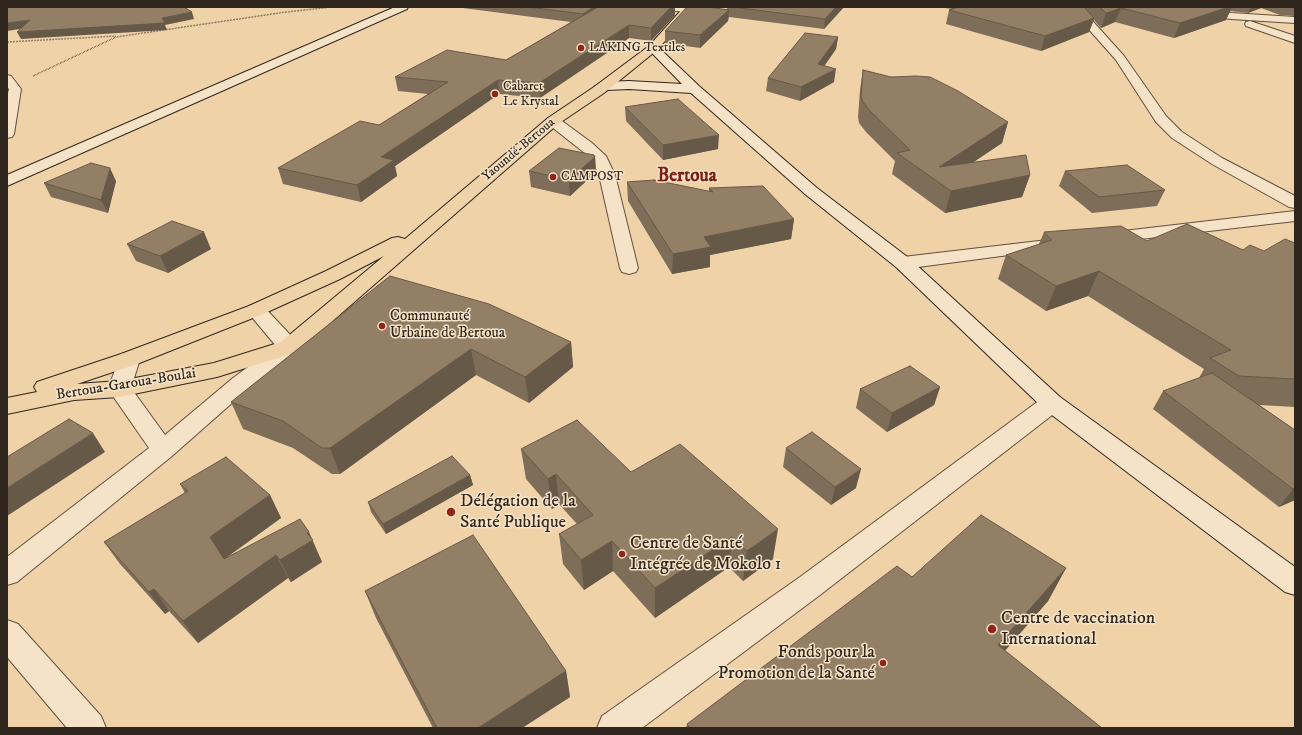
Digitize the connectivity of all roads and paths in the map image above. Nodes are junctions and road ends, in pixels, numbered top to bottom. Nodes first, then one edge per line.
1 (332, 7) edge
2 (403, 7) edge
3 (665, 7) edge
4 (1074, 7) edge
5 (1149, 7) edge
6 (1215, 7) edge
7 (689, 8) edge
8 (1231, 16) junction
9 (1295, 20) edge
10 (182, 28) junction
11 (1295, 40) edge
12 (7, 42) edge
13 (653, 48) junction
14 (10, 83) edge
15 (694, 89) junction
16 (599, 90) junction
17 (552, 121) junction
18 (7, 134) edge
19 (7, 181) edge
20 (1295, 203) edge
21 (1295, 216) edge
22 (428, 228) junction
23 (1093, 240) edge
24 (1070, 243) edge
25 (903, 262) junction
26 (629, 268) dead end
27 (256, 310) junction
28 (289, 347) junction
29 (129, 359) junction
30 (119, 389) junction
31 (7, 401) edge
32 (1052, 403) junction
33 (7, 406) edge
34 (163, 450) junction
35 (7, 573) edge
36 (1295, 583) edge
37 (7, 634) edge
38 (89, 728) edge
39 (614, 728) edge

1 - 10 path
2 - 19 street
3 - 7 street
4 - 20 street
5 - 8 street
6 - 8 street
7 - 13 highway, Yaoundé-Bertoua
8 - 9 street
8 - 11 street
10 - 12 path
10 - 14 path
13 - 15 street
13 - 16 highway, Yaoundé-Bertoua
14 - 18 street
15 - 16 street
15 - 25 street
16 - 17 highway, Yaoundé-Bertoua
17 - 22 highway, Yaoundé-Bertoua
17 - 26 street
21 - 23 street
22 - 27 highway, Yaoundé-Bertoua
22 - 28 highway, Yaoundé-Bertoua
24 - 25 street
25 - 32 street
27 - 28 street
27 - 29 highway, Bertoua-Garoua-Boulai
28 - 30 highway, Bertoua-Garoua-Boulai
28 - 34 street
29 - 30 street
29 - 31 highway, Bertoua-Garoua-Boulai
30 - 33 highway, Bertoua-Garoua-Boulai
30 - 34 street
32 - 36 street
32 - 39 street
34 - 35 street
37 - 38 street

